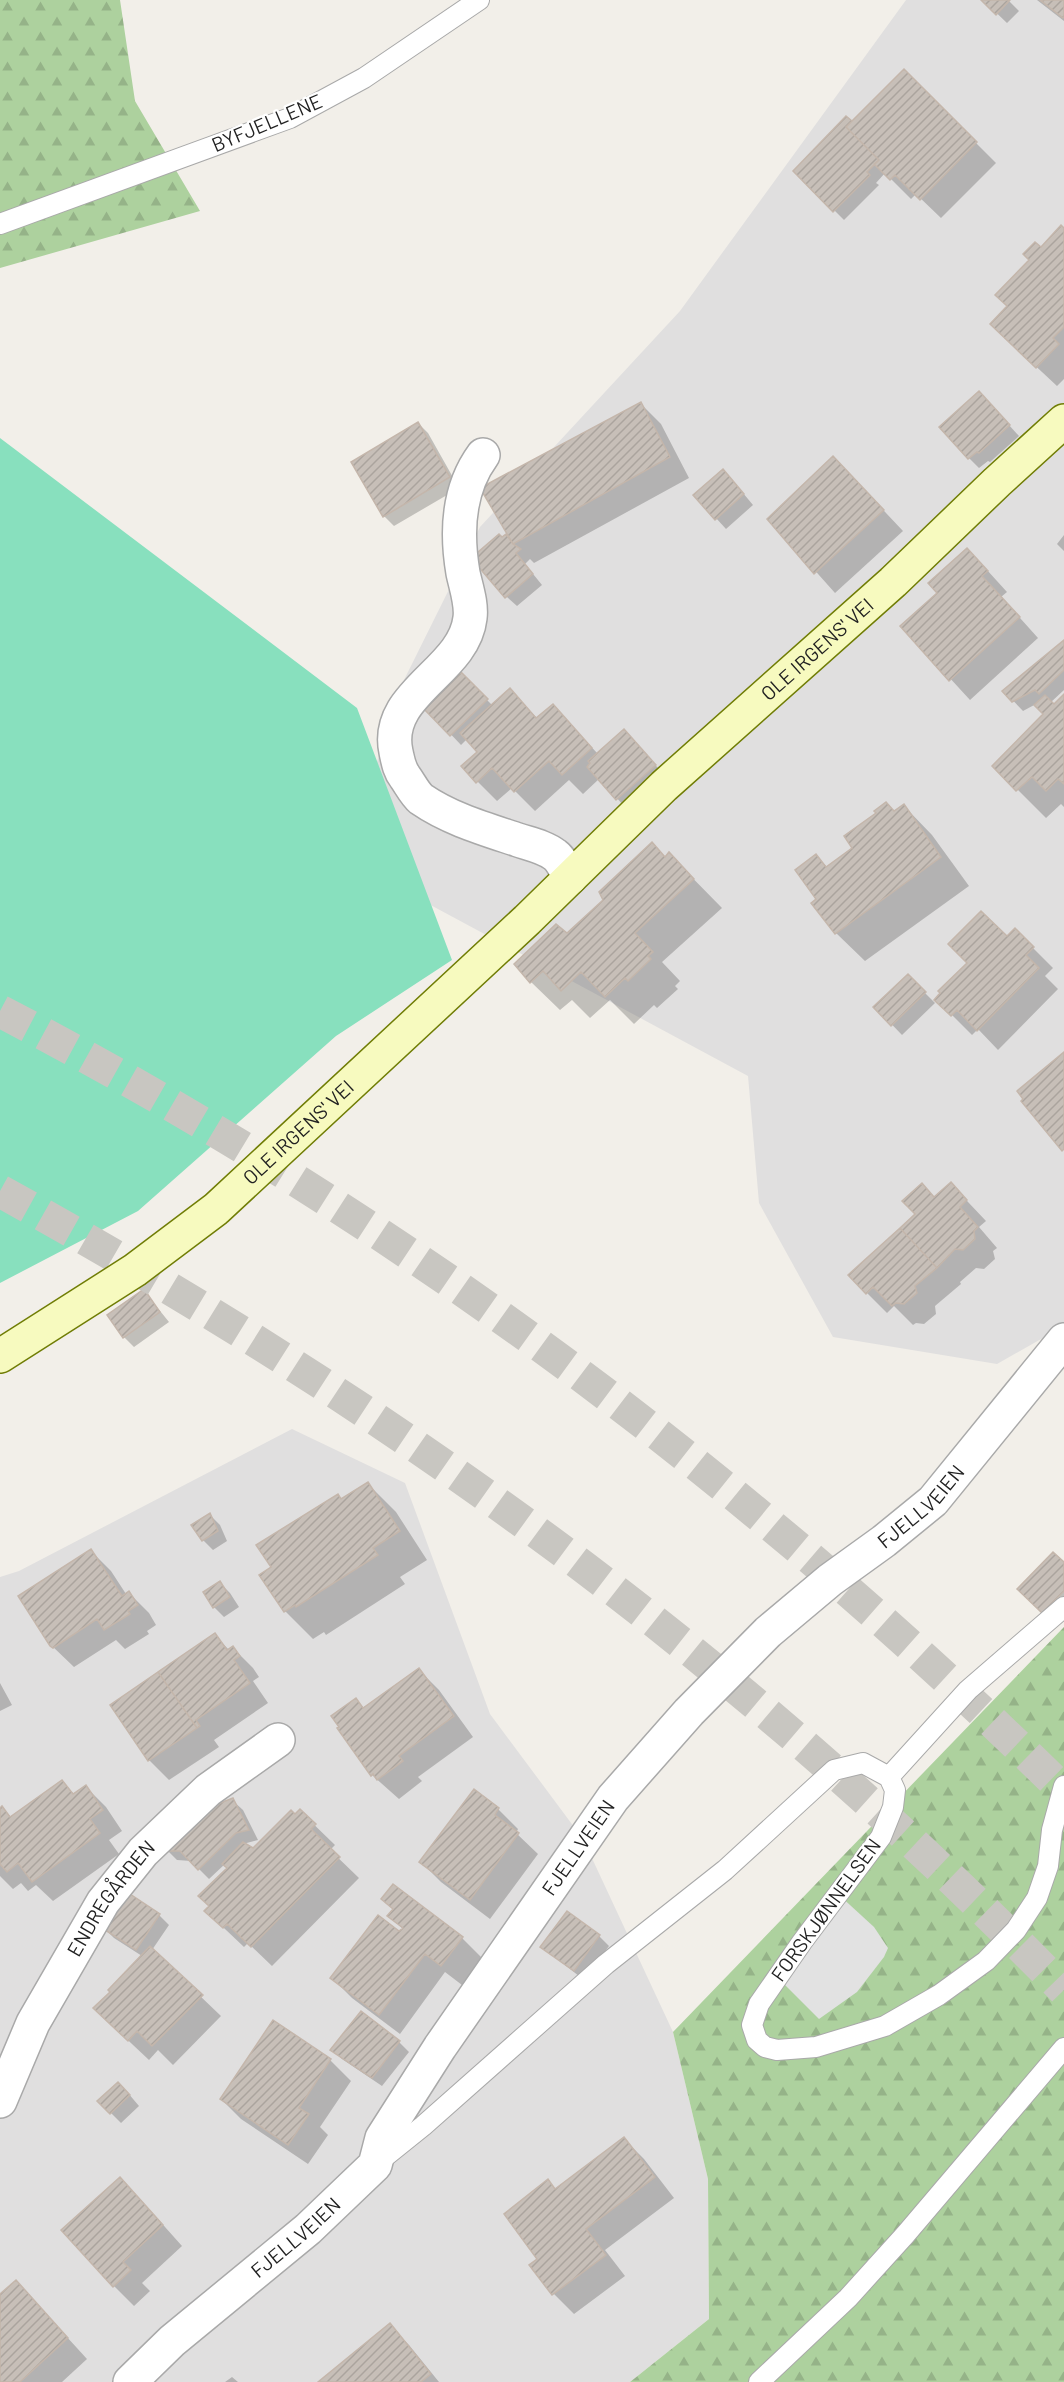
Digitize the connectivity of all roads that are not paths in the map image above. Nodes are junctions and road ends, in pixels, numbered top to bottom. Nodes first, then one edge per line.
1 (479, 0) edge
2 (0, 224) edge
3 (1064, 421) edge
4 (483, 455) dead end
5 (570, 878) junction
6 (1064, 1340) edge
7 (0, 1356) edge
8 (1064, 1607) edge
9 (278, 1740) dead end
10 (889, 1777) junction
11 (1064, 1786) edge
12 (1064, 2048) edge
13 (0, 2101) edge
14 (375, 2165) junction
15 (130, 2382) edge
16 (759, 2382) edge

1 - 2 lane, BYFJELLENE
3 - 5 street, OLE IRGENS' VEI
4 - 5 street
5 - 7 street, OLE IRGENS' VEI
6 - 14 street, FJELLVEIEN
8 - 10 lane
9 - 13 street, ENDREGÅRDEN
10 - 11 lane, FORSKJØNNELSEN
10 - 14 lane
12 - 16 lane
14 - 15 street, FJELLVEIEN

